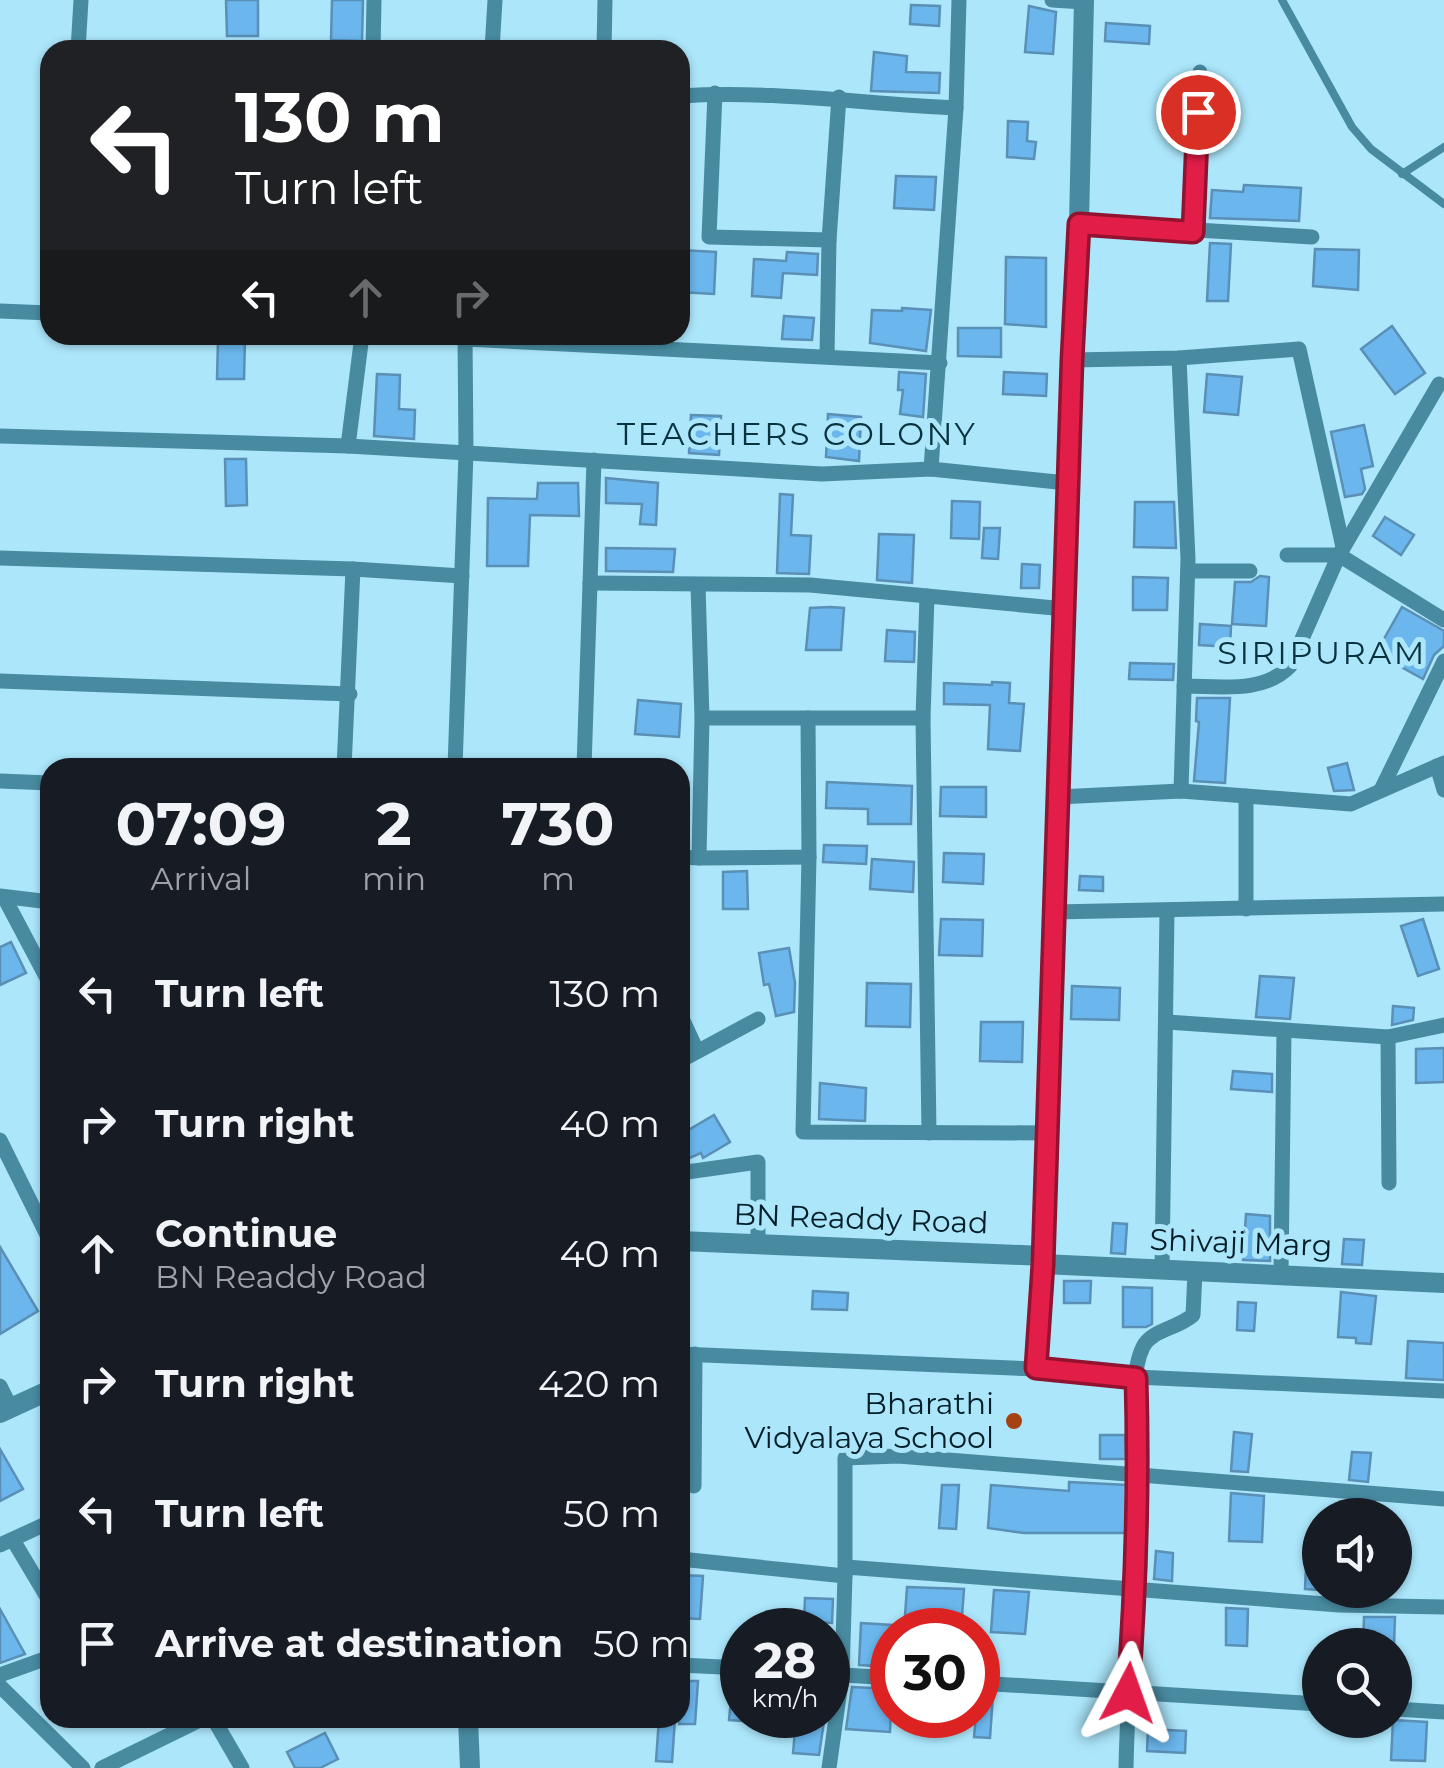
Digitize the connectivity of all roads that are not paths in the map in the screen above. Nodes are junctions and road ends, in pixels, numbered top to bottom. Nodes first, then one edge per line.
1 (81, 0) edge
2 (374, 0) edge
3 (494, 0) edge
4 (605, 0) edge
5 (959, 0) edge
6 (1052, 0) edge
7 (1282, 0) edge
8 (1084, 1) edge
9 (79, 40) edge
10 (372, 40) edge
11 (492, 40) edge
12 (604, 40) edge
13 (1200, 72) dead end
14 (716, 94) junction
15 (690, 95) edge
16 (840, 97) junction
17 (956, 108) junction
18 (1444, 147) edge
19 (1402, 174) junction
20 (1444, 204) edge
21 (1079, 224) junction
22 (1193, 232) junction
23 (1312, 236) dead end
24 (830, 240) junction
25 (0, 311) edge
26 (40, 312) edge
27 (361, 345) edge
28 (465, 345) edge
29 (675, 345) edge
30 (828, 356) junction
31 (1179, 358) junction
32 (1072, 360) junction
33 (940, 363) junction
34 (1439, 384) dead end
35 (0, 436) edge
36 (348, 446) junction
37 (466, 452) junction
38 (594, 460) junction
39 (931, 469) junction
40 (1068, 483) junction
41 (1341, 551) junction
42 (1286, 555) dead end
43 (0, 558) edge
44 (354, 569) junction
45 (1188, 571) junction
46 (1250, 572) dead end
47 (462, 576) junction
48 (590, 584) junction
49 (698, 585) junction
50 (927, 596) junction
51 (1065, 609) junction
52 (1444, 620) edge
53 (1444, 661) edge
54 (0, 681) edge
55 (1184, 686) junction
56 (350, 694) junction
57 (702, 718) junction
58 (808, 718) junction
59 (924, 718) junction
60 (345, 758) edge
61 (455, 758) edge
62 (584, 758) edge
63 (1440, 764) edge
64 (0, 781) edge
65 (40, 783) edge
66 (1380, 790) junction
67 (1444, 790) edge
68 (1180, 791) junction
69 (1058, 796) junction
70 (1246, 796) junction
71 (809, 857) junction
72 (690, 858) edge
73 (699, 858) junction
74 (2, 896) edge
75 (40, 901) edge
76 (1444, 904) edge
77 (1246, 909) junction
78 (1054, 912) junction
79 (1168, 912) junction
80 (40, 966) edge
81 (758, 1019) dead end
82 (1167, 1022) junction
83 (1444, 1025) edge
84 (1284, 1030) junction
85 (690, 1036) edge
86 (1388, 1037) junction
87 (697, 1052) junction
88 (690, 1056) edge
89 (929, 1133) junction
90 (1047, 1133) junction
91 (0, 1140) edge
92 (690, 1172) edge
93 (1389, 1183) dead end
94 (40, 1220) edge
95 (690, 1242) edge
96 (758, 1245) junction
97 (1043, 1260) junction
98 (1162, 1270) junction
99 (1195, 1272) junction
100 (1281, 1274) junction
101 (1444, 1283) edge
102 (690, 1354) edge
103 (1036, 1368) junction
104 (1136, 1378) junction
105 (0, 1386) edge
106 (1444, 1391) edge
107 (40, 1395) edge
108 (690, 1398) edge
109 (5, 1411) edge
110 (1138, 1474) junction
111 (694, 1486) dead end
112 (1444, 1500) edge
113 (40, 1527) edge
114 (7, 1543) edge
115 (690, 1560) edge
116 (846, 1571) junction
117 (40, 1588) edge
118 (1136, 1588) junction
119 (1444, 1607) edge
120 (842, 1608) edge
121 (40, 1661) edge
122 (690, 1665) edge
123 (720, 1667) edge
124 (0, 1675) edge
125 (1000, 1684) edge
126 (0, 1686) edge
127 (1128, 1693) junction
128 (1302, 1703) edge
129 (1412, 1710) edge
130 (1444, 1712) edge
131 (40, 1726) edge
132 (42, 1728) edge
133 (184, 1728) edge
134 (219, 1728) edge
135 (468, 1728) edge
136 (832, 1738) edge
137 (467, 1766) edge
138 (82, 1768) edge
139 (102, 1768) edge
140 (242, 1768) edge
141 (830, 1768) edge
142 (1126, 1768) edge

1 - 9 street
2 - 10 street
3 - 11 street
4 - 12 street
5 - 17 street
6 - 8 street
7 - 19 lane
8 - 21 street
13 - 22 street
14 - 15 street
14 - 16 street
14 - 24 street
16 - 17 street
16 - 24 street
17 - 33 street
18 - 19 lane
19 - 20 lane
21 - 22 street
21 - 32 street
22 - 23 street
24 - 30 street
25 - 26 street
27 - 36 street
28 - 37 street
29 - 30 street
30 - 33 street
31 - 32 street
31 - 41 street
31 - 45 street
32 - 40 street
33 - 39 street
34 - 41 street
35 - 36 street
36 - 37 street
37 - 38 street
37 - 47 street
38 - 39 street
38 - 48 street
39 - 40 street
40 - 51 street
41 - 42 street
41 - 52 street
41 - 55 street
43 - 44 street
44 - 47 street
44 - 56 street
45 - 46 street
45 - 55 street
47 - 61 street
48 - 49 street
48 - 62 street
49 - 50 street
49 - 57 street
50 - 51 street
50 - 59 street
51 - 69 street
53 - 66 street
54 - 56 street
55 - 68 street
56 - 60 street
57 - 58 street
57 - 73 street
58 - 59 street
58 - 71 street
59 - 89 street
63 - 66 street
63 - 67 street
64 - 65 street
66 - 70 street
68 - 69 street
68 - 70 street
69 - 78 street
70 - 77 street
71 - 73 street
71 - 89 street
72 - 73 street
74 - 75 street
74 - 80 street
76 - 77 street
77 - 79 street
78 - 79 street
78 - 90 street
79 - 82 street
81 - 87 street
82 - 84 street
82 - 98 street
83 - 86 street
84 - 86 street
84 - 100 street
85 - 87 street
86 - 93 street
87 - 88 street
89 - 90 street
90 - 97 street
91 - 94 street
92 - 96 street
95 - 96 street, BN Readdy Road
96 - 97 street, BN Readdy Road
97 - 98 street, Shivaji Marg
97 - 103 street
98 - 99 street, Shivaji Marg
99 - 100 street, Shivaji Marg
99 - 104 street
100 - 101 street, Shivaji Marg
102 - 103 street
103 - 104 street
104 - 106 street
104 - 110 street
105 - 109 street
107 - 109 street
108 - 111 street
110 - 112 street
110 - 116 street
110 - 118 street
113 - 114 street
114 - 117 street
115 - 116 street
116 - 118 street
116 - 120 street
118 - 119 street
118 - 127 street
121 - 124 street
122 - 123 street
125 - 127 street
126 - 131 street
127 - 128 street
127 - 142 street
129 - 130 street
132 - 138 street
133 - 139 street
134 - 140 street
135 - 137 street
136 - 141 street

